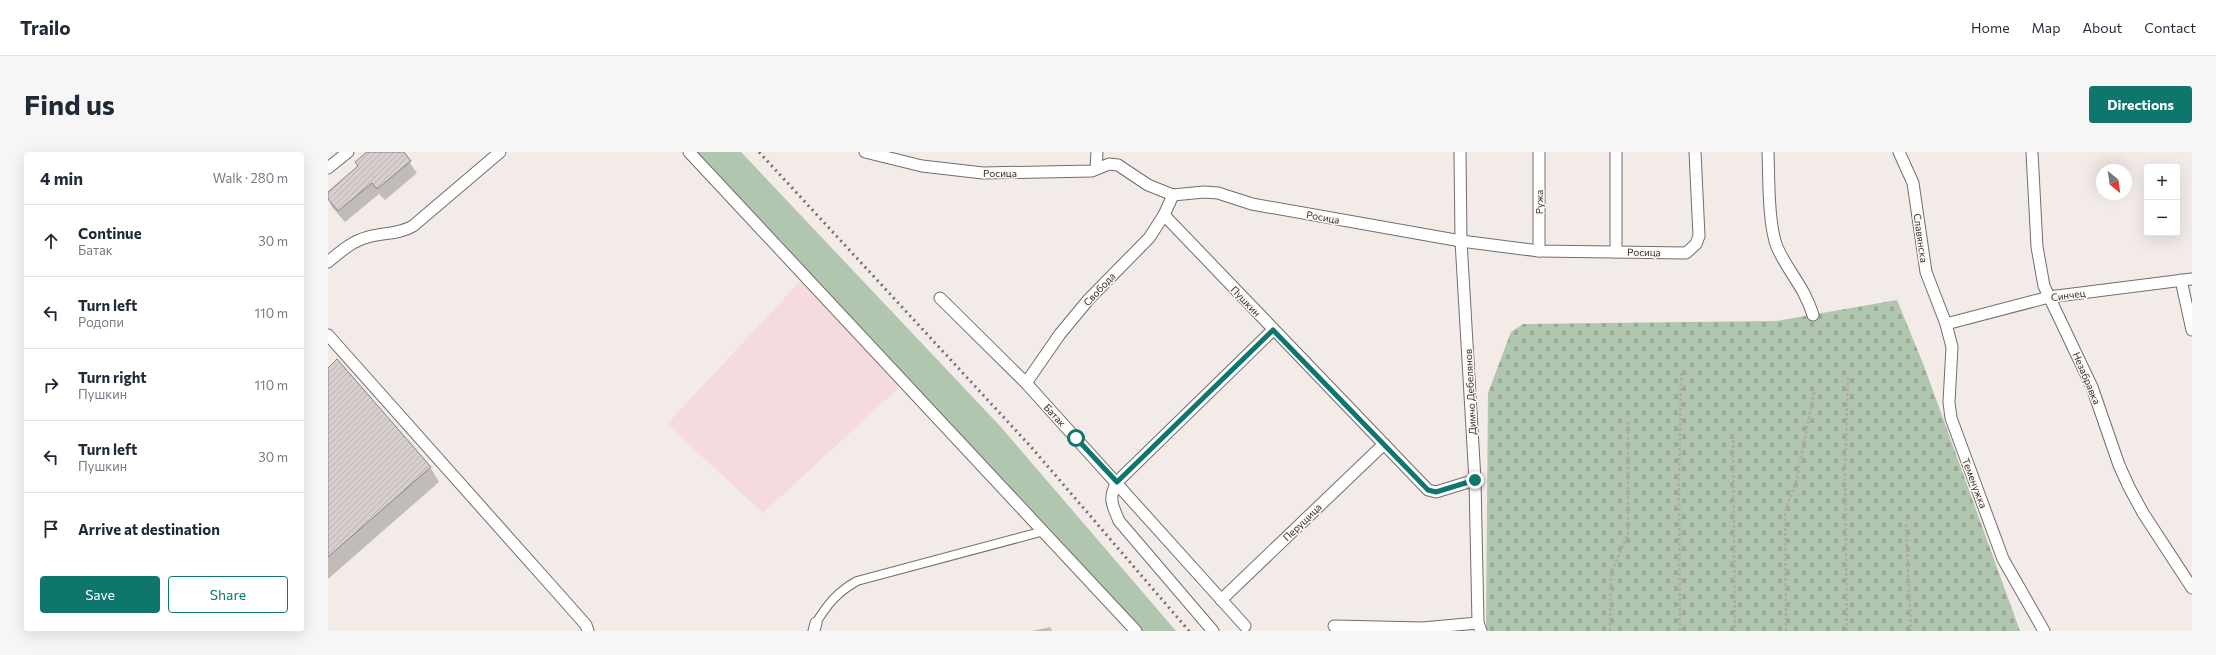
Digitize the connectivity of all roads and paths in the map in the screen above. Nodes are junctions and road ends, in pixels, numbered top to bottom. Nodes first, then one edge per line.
1 (348, 152) edge
2 (500, 152) edge
3 (689, 152) edge
4 (865, 152) edge
5 (1098, 152) edge
6 (1460, 152) edge
7 (1539, 152) edge
8 (1616, 152) edge
9 (1695, 152) edge
10 (1768, 152) edge
11 (1899, 152) edge
12 (2032, 152) edge
13 (328, 168) edge
14 (1096, 169) junction
15 (1173, 196) junction
16 (1164, 215) junction
17 (1461, 241) junction
18 (1539, 251) junction
19 (1616, 252) junction
20 (328, 262) edge
21 (2187, 279) edge
22 (2049, 297) junction
23 (940, 298) dead end
24 (1813, 315) dead end
25 (1946, 324) junction
26 (1273, 330) junction
27 (2192, 330) edge
28 (328, 334) edge
29 (1681, 372) dead end
30 (1848, 376) dead end
31 (1026, 383) junction
32 (1814, 392) dead end
33 (1628, 421) dead end
34 (1732, 435) dead end
35 (1384, 444) junction
36 (1475, 480) junction
37 (1117, 482) junction
38 (1906, 524) dead end
39 (1044, 531) junction
40 (2192, 588) edge
41 (1221, 600) junction
42 (1245, 626) dead end
43 (1334, 626) dead end
44 (815, 627) edge
45 (1479, 627) edge
46 (588, 631) edge
47 (1136, 631) edge
48 (1213, 631) edge
49 (1610, 631) edge
50 (1680, 631) edge
51 (1735, 631) edge
52 (1786, 631) edge
53 (1847, 631) edge
54 (1911, 631) edge
55 (2044, 631) edge

1 - 13 street
2 - 20 street
3 - 39 street
4 - 14 street, Росица
5 - 14 street
6 - 17 street, Димчо Дебелянов
7 - 18 street, Ружа
8 - 19 street
9 - 19 street, Росица
10 - 24 street
11 - 25 street, Славянска
12 - 22 street, Незабравка
14 - 15 street, Росица
15 - 16 street, Свобода
15 - 17 street, Росица
16 - 26 street, Пушкин
16 - 31 street, Свобода
17 - 18 street, Росица
17 - 36 street, Димчо Дебелянов
18 - 19 street, Росица
21 - 22 street, Синчец
21 - 27 street
22 - 25 street, Синчец
22 - 40 street, Незабравка
23 - 31 street, Батак
25 - 55 street, Теменужка
26 - 35 street, Пушкин
26 - 37 street
28 - 46 street
29 - 50 path
30 - 53 path
31 - 37 street, Батак
32 - 52 path
33 - 49 path
34 - 51 path
35 - 36 street, Пушкин
35 - 41 street, Перущица
36 - 45 street, Димчо Дебелянов
37 - 41 street, Батак
37 - 48 street
38 - 54 path
39 - 44 street
39 - 47 street
41 - 42 street, Батак
43 - 45 street

